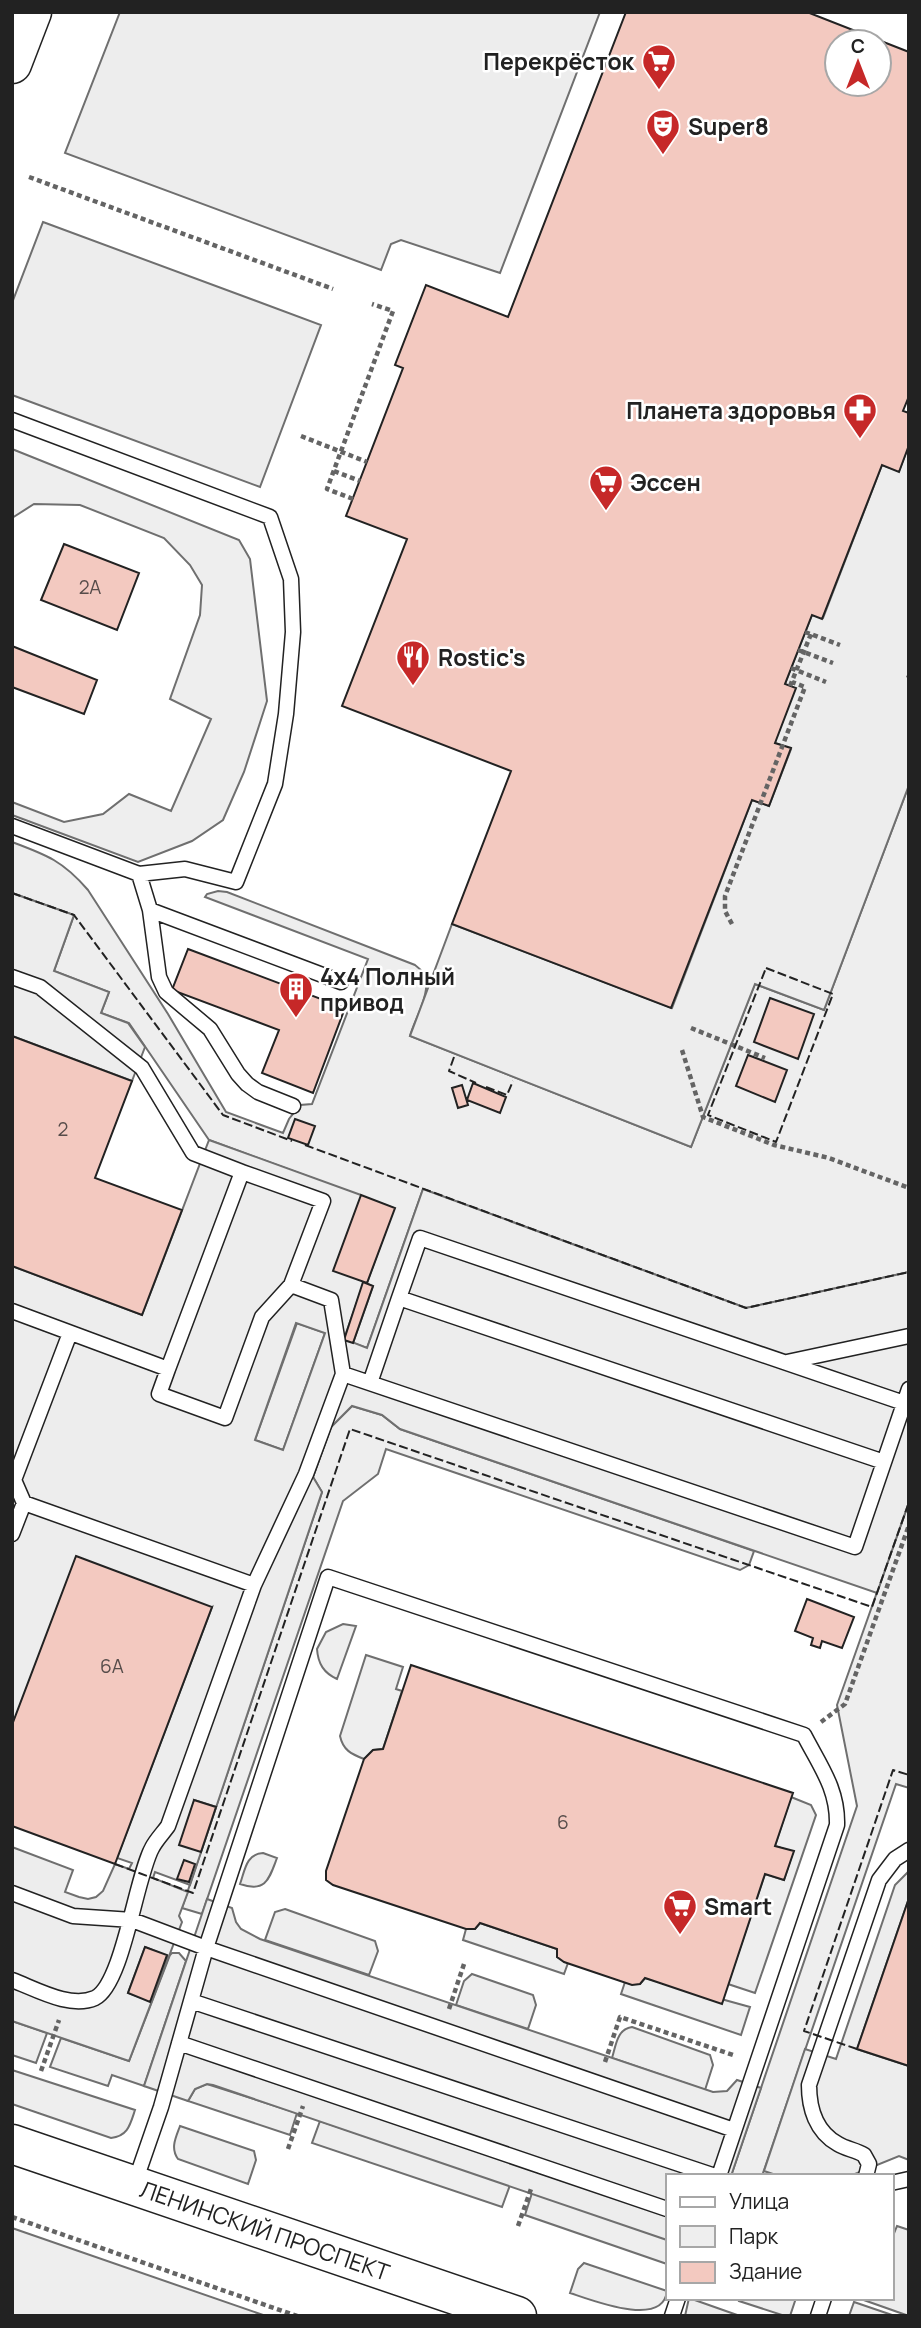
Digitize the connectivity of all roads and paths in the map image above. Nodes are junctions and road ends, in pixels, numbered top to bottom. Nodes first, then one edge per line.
1 (32, 12) edge
2 (12, 64) edge
3 (30, 177) dead end
4 (333, 289) dead end
5 (372, 304) dead end
6 (12, 420) edge
7 (301, 436) dead end
8 (341, 452) junction
9 (367, 462) dead end
10 (334, 471) junction
11 (360, 481) dead end
12 (353, 499) dead end
13 (840, 645) dead end
14 (801, 651) junction
15 (833, 663) dead end
16 (794, 669) junction
17 (826, 682) dead end
18 (12, 826) edge
19 (139, 874) junction
20 (150, 909) junction
21 (732, 924) dead end
22 (12, 977) edge
23 (341, 982) dead end
24 (691, 1028) dead end
25 (682, 1050) dead end
26 (765, 1058) dead end
27 (293, 1106) dead end
28 (242, 1171) junction
29 (909, 1188) edge
30 (291, 1285) junction
31 (399, 1298) junction
32 (12, 1311) edge
33 (70, 1333) junction
34 (909, 1336) edge
35 (785, 1362) junction
36 (168, 1369) junction
37 (343, 1374) junction
38 (370, 1383) junction
39 (906, 1396) edge
40 (884, 1462) junction
41 (24, 1503) junction
42 (909, 1525) edge
43 (12, 1534) edge
44 (254, 1585) junction
45 (804, 1735) junction
46 (909, 1850) edge
47 (12, 1893) edge
48 (132, 1920) junction
49 (206, 1948) junction
50 (12, 1980) edge
51 (66, 2000) junction
52 (191, 2001) junction
53 (621, 2017) dead end
54 (179, 2043) junction
55 (757, 2063) junction
56 (41, 2071) dead end
57 (734, 2130) junction
58 (12, 2144) edge
59 (711, 2174) edge
60 (718, 2174) edge
61 (866, 2174) edge
62 (134, 2185) junction
63 (666, 2209) edge
64 (12, 2217) edge
65 (297, 2316) edge
66 (517, 2316) edge

1 - 2 main road
3 - 4 path
5 - 8 path
6 - 19 lane
7 - 8 path
8 - 9 path
8 - 10 path
10 - 11 path
10 - 12 path
13 - 14 path
14 - 15 path
14 - 16 path
16 - 17 path
16 - 21 path
18 - 19 lane
19 - 20 lane
20 - 23 lane
20 - 27 lane
22 - 28 lane
24 - 26 path
25 - 29 path
28 - 30 lane
28 - 36 lane
30 - 36 lane
30 - 37 lane
31 - 35 lane
31 - 38 lane
31 - 40 lane
32 - 33 lane
33 - 36 lane
33 - 41 lane
34 - 35 lane
35 - 39 lane
37 - 38 lane
37 - 44 lane
38 - 40 lane
39 - 40 lane
41 - 43 lane
41 - 44 lane
42 - 45 path
44 - 48 lane
45 - 49 lane
45 - 55 lane
46 - 61 lane
47 - 48 lane
48 - 49 lane
48 - 51 lane
49 - 52 lane
49 - 57 lane
50 - 51 lane
51 - 56 path
52 - 54 lane
52 - 59 lane
53 - 55 path
54 - 62 lane
54 - 63 lane
55 - 57 lane
57 - 60 lane
58 - 62 main road, ЛЕНИНСКИЙ ПРОСПЕКТ
62 - 66 main road, ЛЕНИНСКИЙ ПРОСПЕКТ
64 - 65 path

